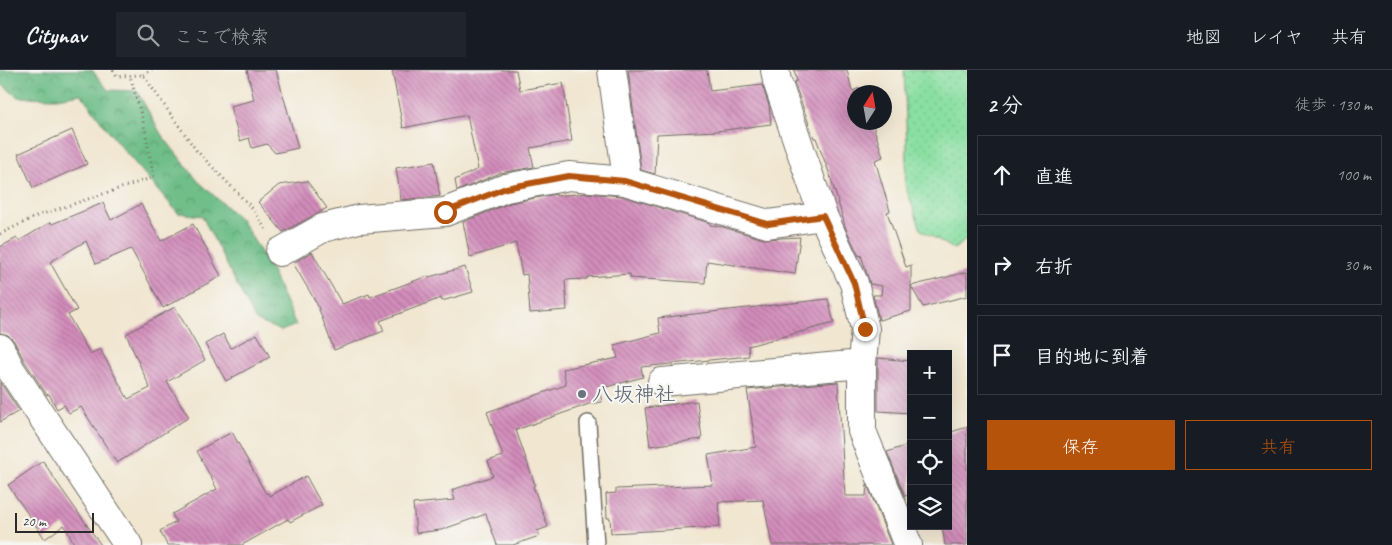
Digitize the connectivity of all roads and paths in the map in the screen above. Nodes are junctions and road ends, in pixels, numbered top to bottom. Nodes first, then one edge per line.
1 (113, 70) edge
2 (152, 70) edge
3 (612, 70) edge
4 (775, 70) edge
5 (143, 75) junction
6 (130, 76) junction
7 (625, 181) junction
8 (823, 216) junction
9 (0, 234) edge
10 (280, 252) joint
11 (0, 348) edge
12 (862, 364) junction
13 (662, 382) dead end
14 (588, 423) dead end
15 (128, 545) edge
16 (596, 545) edge
17 (908, 545) edge

1 - 6 path
2 - 5 path
3 - 7 street
4 - 8 street
5 - 6 path
5 - 10 path
6 - 9 path
7 - 8 street
7 - 10 street
8 - 12 street
11 - 15 street
12 - 13 street
12 - 17 street
14 - 16 lane

